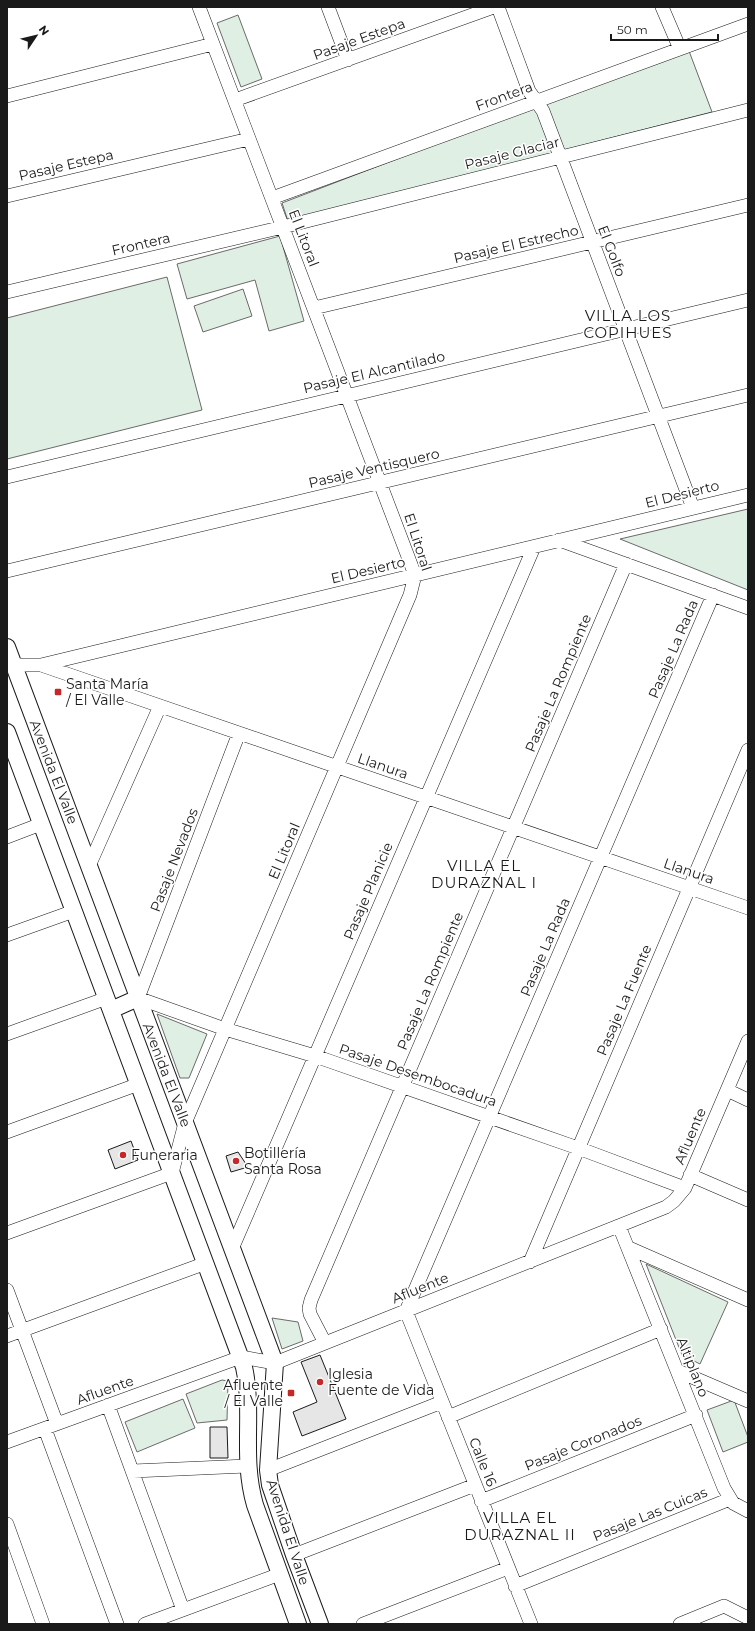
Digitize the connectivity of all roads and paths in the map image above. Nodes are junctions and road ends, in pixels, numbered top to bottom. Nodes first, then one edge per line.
1 (328, 7) edge
2 (494, 7) edge
3 (498, 7) edge
4 (662, 7) edge
5 (202, 8) edge
6 (748, 24) edge
7 (214, 44) junction
8 (680, 49) junction
9 (348, 60) junction
10 (7, 96) edge
11 (235, 100) junction
12 (536, 101) junction
13 (748, 110) edge
14 (249, 139) junction
15 (559, 158) junction
16 (7, 196) edge
17 (272, 198) junction
18 (748, 205) edge
19 (283, 227) junction
20 (592, 242) junction
21 (7, 292) edge
22 (748, 300) edge
23 (314, 308) junction
24 (625, 330) junction
25 (347, 395) junction
26 (748, 395) edge
27 (658, 417) junction
28 (7, 477) edge
29 (380, 482) junction
30 (748, 495) edge
31 (693, 508) junction
32 (560, 540) junction
33 (534, 547) junction
34 (626, 564) junction
35 (7, 570) edge
36 (415, 575) junction
37 (713, 595) junction
38 (748, 608) edge
39 (7, 647) edge
40 (10, 663) edge
41 (41, 665) junction
42 (160, 706) junction
43 (239, 733) junction
44 (8, 737) edge
45 (748, 750) edge
46 (337, 767) junction
47 (426, 798) junction
48 (41, 824) junction
49 (513, 827) junction
50 (7, 837) edge
51 (600, 858) junction
52 (89, 866) junction
53 (689, 888) junction
54 (748, 908) edge
55 (74, 911) junction
56 (7, 935) edge
57 (138, 998) junction
58 (109, 1004) junction
59 (225, 1029) junction
60 (7, 1034) edge
61 (748, 1041) edge
62 (315, 1056) junction
63 (139, 1084) junction
64 (402, 1086) junction
65 (727, 1090) junction
66 (748, 1100) edge
67 (489, 1117) junction
68 (185, 1123) junction
69 (7, 1132) edge
70 (578, 1148) junction
71 (172, 1173) junction
72 (688, 1182) junction
73 (748, 1200) edge
74 (620, 1226) junction
75 (7, 1233) edge
76 (629, 1248) junction
77 (232, 1249) junction
78 (530, 1262) junction
79 (206, 1263) junction
80 (7, 1290) edge
81 (748, 1300) edge
82 (406, 1311) junction
83 (661, 1329) junction
84 (22, 1331) junction
85 (7, 1336) edge
86 (325, 1343) junction
87 (241, 1357) junction
88 (275, 1363) junction
89 (678, 1371) junction
90 (748, 1401) edge
91 (442, 1402) junction
92 (108, 1405) junction
93 (696, 1415) junction
94 (448, 1416) junction
95 (51, 1426) junction
96 (7, 1442) edge
97 (247, 1466) junction
98 (268, 1470) junction
99 (132, 1471) junction
100 (475, 1485) junction
101 (730, 1499) junction
102 (481, 1501) junction
103 (748, 1511) edge
104 (7, 1524) edge
105 (294, 1555) junction
106 (508, 1568) junction
107 (280, 1574) junction
108 (516, 1586) junction
109 (183, 1610) junction
110 (748, 1618) edge
111 (151, 1623) edge
112 (43, 1624) edge
113 (117, 1624) edge
114 (298, 1624) edge
115 (320, 1624) edge
116 (363, 1624) edge
117 (530, 1624) edge
118 (680, 1624) edge

1 - 9 street
2 - 9 street, Pasaje Estepa
3 - 12 street, El Golfo
4 - 8 street
5 - 7 street, El Litoral
6 - 8 street, Frontera
7 - 10 street
7 - 11 street, El Litoral
8 - 12 street, Frontera
9 - 11 street, Pasaje Estepa
11 - 14 street, El Litoral
12 - 15 street, El Golfo
12 - 17 street, Frontera
13 - 15 street, Pasaje Glaciar
14 - 16 street, Pasaje Estepa
14 - 17 street, El Litoral
15 - 19 street, Pasaje Glaciar
15 - 20 street, El Golfo
17 - 19 street, El Litoral
18 - 20 street, Pasaje El Estrecho
19 - 21 street, Frontera
19 - 23 street, El Litoral
20 - 23 street, Pasaje El Estrecho
20 - 24 street, El Golfo
22 - 24 street, Pasaje El Alcantilado
23 - 25 street, El Litoral
24 - 25 street, Pasaje El Alcantilado
24 - 27 street, El Golfo
25 - 28 street, Pasaje El Alcantilado
25 - 29 street, El Litoral
26 - 27 street, Pasaje Ventisquero
27 - 29 street, Pasaje Ventisquero
27 - 31 street, El Golfo
29 - 35 street, Pasaje Ventisquero
29 - 36 street, El Litoral
30 - 31 street, El Desierto
31 - 32 street, El Desierto
32 - 33 street, El Desierto
32 - 34 street
33 - 36 street, El Desierto
33 - 47 street, Pasaje Planicie
34 - 37 street
34 - 49 street, Pasaje La Rompiente
36 - 41 street, El Desierto
36 - 46 street, El Litoral
37 - 38 street
37 - 51 street, Pasaje La Rada
39 - 40 street, Avenida El Valle
40 - 41 street, Llanura
40 - 52 street, Avenida El Valle
41 - 42 street, Llanura
42 - 43 street, Llanura
42 - 52 street
43 - 46 street, Llanura
43 - 57 street, Pasaje Nevados
44 - 48 street, Avenida El Valle
45 - 53 street, Pasaje La Fuente
46 - 47 street, Llanura
46 - 59 street, El Litoral
47 - 49 street, Llanura
47 - 62 street, Pasaje Planicie
48 - 50 street
48 - 55 street, Avenida El Valle
49 - 51 street, Llanura
49 - 64 street, Pasaje La Rompiente
51 - 53 street, Llanura
51 - 67 street, Pasaje La Rada
52 - 57 street, Avenida El Valle
53 - 54 street, Llanura
53 - 70 street, Pasaje La Fuente
55 - 56 street
55 - 58 street, Avenida El Valle
57 - 58 street
57 - 59 street, Pasaje Desembocadura
57 - 68 street, Avenida El Valle
58 - 60 street
58 - 63 street, Avenida El Valle
59 - 62 street, Pasaje Desembocadura
59 - 68 street, El Litoral
61 - 65 street, Afluente
62 - 64 street, Pasaje Desembocadura
62 - 77 street, Pasaje Planicie
63 - 69 street
63 - 71 street, Avenida El Valle
64 - 67 street, Pasaje Desembocadura
64 - 86 street, Pasaje La Rompiente
65 - 66 street
65 - 72 street, Afluente
67 - 70 street, Pasaje Desembocadura
67 - 82 street, Pasaje La Rada
68 - 71 street, El Litoral
68 - 77 street, Avenida El Valle
70 - 72 street, Pasaje Desembocadura
70 - 78 street, Pasaje La Fuente
71 - 75 street
71 - 79 street, Avenida El Valle
72 - 73 street, Pasaje Desembocadura
72 - 74 street, Afluente
74 - 76 street, Altiplano
74 - 78 street, Afluente
76 - 81 street
76 - 83 street, Altiplano
77 - 88 street, Avenida El Valle
78 - 82 street, Afluente
79 - 84 street
79 - 87 street, Avenida El Valle
80 - 84 street
82 - 86 street, Afluente
82 - 91 street, Calle 16
83 - 89 street, Altiplano
83 - 94 street
84 - 85 street
84 - 95 street
86 - 88 street, Afluente
87 - 88 street, Afluente
87 - 92 street, Afluente
87 - 97 street, Avenida El Valle
88 - 98 street, Avenida El Valle
89 - 90 street
89 - 93 street, Altiplano
91 - 94 street, Calle 16
91 - 98 street
92 - 95 street, Afluente
92 - 99 street
93 - 101 street, Altiplano
93 - 102 street, Pasaje Coronados
94 - 100 street, Calle 16
95 - 96 street, Afluente
95 - 113 street
97 - 99 street
97 - 107 street, Avenida El Valle
98 - 105 street, Avenida El Valle
99 - 109 street
100 - 102 street, Calle 16
100 - 105 street
101 - 103 street, Altiplano
101 - 108 street, Pasaje Las Cuicas
102 - 106 street, Calle 16
104 - 112 street
105 - 115 street, Avenida El Valle
106 - 108 street, Calle 16
106 - 116 street
107 - 109 street
107 - 114 street, Avenida El Valle
108 - 117 street, Calle 16
109 - 111 street
110 - 118 street

